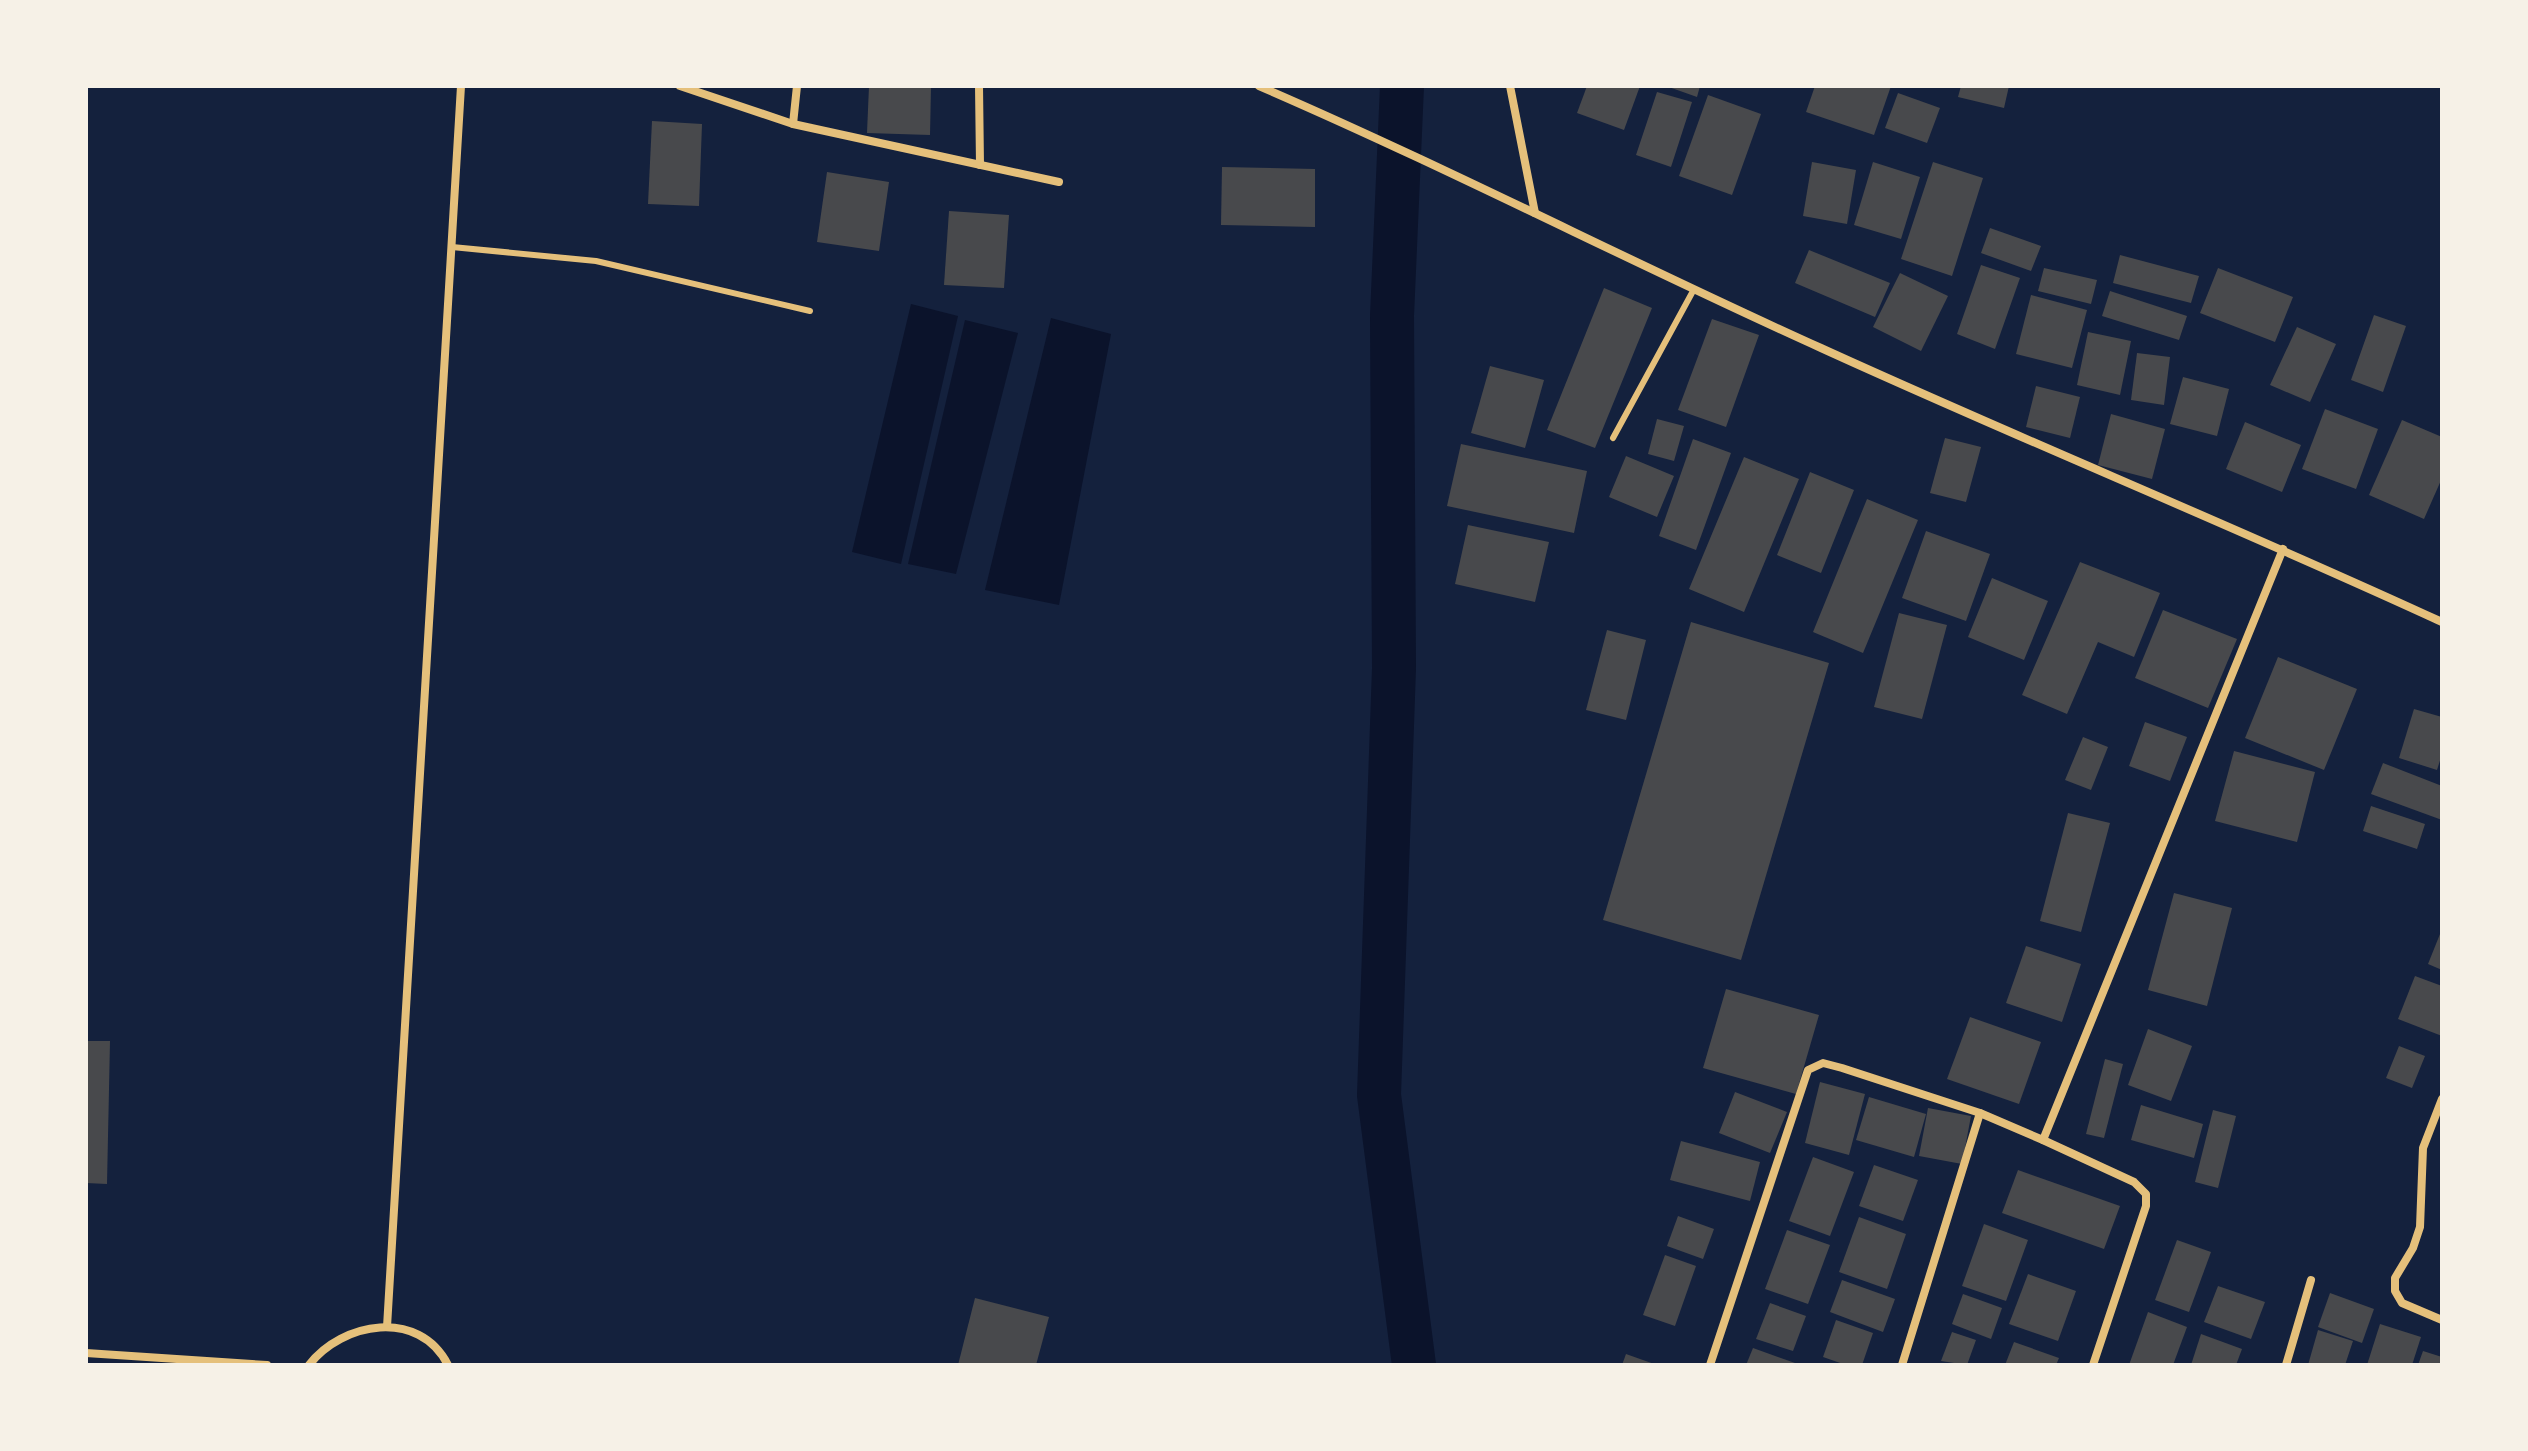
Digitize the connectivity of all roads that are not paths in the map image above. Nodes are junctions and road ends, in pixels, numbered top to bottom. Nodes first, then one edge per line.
1 (461, 86) edge
2 (680, 86) edge
3 (797, 86) edge
4 (979, 86) edge
5 (1259, 86) edge
6 (1510, 86) edge
7 (793, 124) junction
8 (980, 165) junction
9 (1059, 182) dead end
10 (1535, 213) junction
11 (452, 247) junction
12 (1693, 291) junction
13 (810, 311) dead end
14 (1613, 438) dead end
15 (2283, 549) junction
16 (2442, 622) edge
17 (2442, 1099) edge
18 (1980, 1113) junction
19 (2043, 1140) junction
20 (2311, 1280) dead end
21 (2442, 1320) edge
22 (387, 1327) junction
23 (86, 1353) edge
24 (267, 1365) edge
25 (309, 1365) edge
26 (448, 1365) edge
27 (1710, 1365) edge
28 (1902, 1365) edge
29 (2093, 1365) edge
30 (2286, 1365) edge

1 - 11 street
2 - 7 street
3 - 7 street
4 - 8 street
5 - 10 street
6 - 10 street
7 - 8 street
8 - 9 street
10 - 12 street
11 - 13 lane
11 - 22 street
12 - 14 lane
12 - 15 street
15 - 16 street
15 - 19 street
17 - 21 street
18 - 19 street
18 - 27 street
18 - 28 street
19 - 29 street
20 - 30 street
22 - 25 street
22 - 26 street
23 - 24 street

